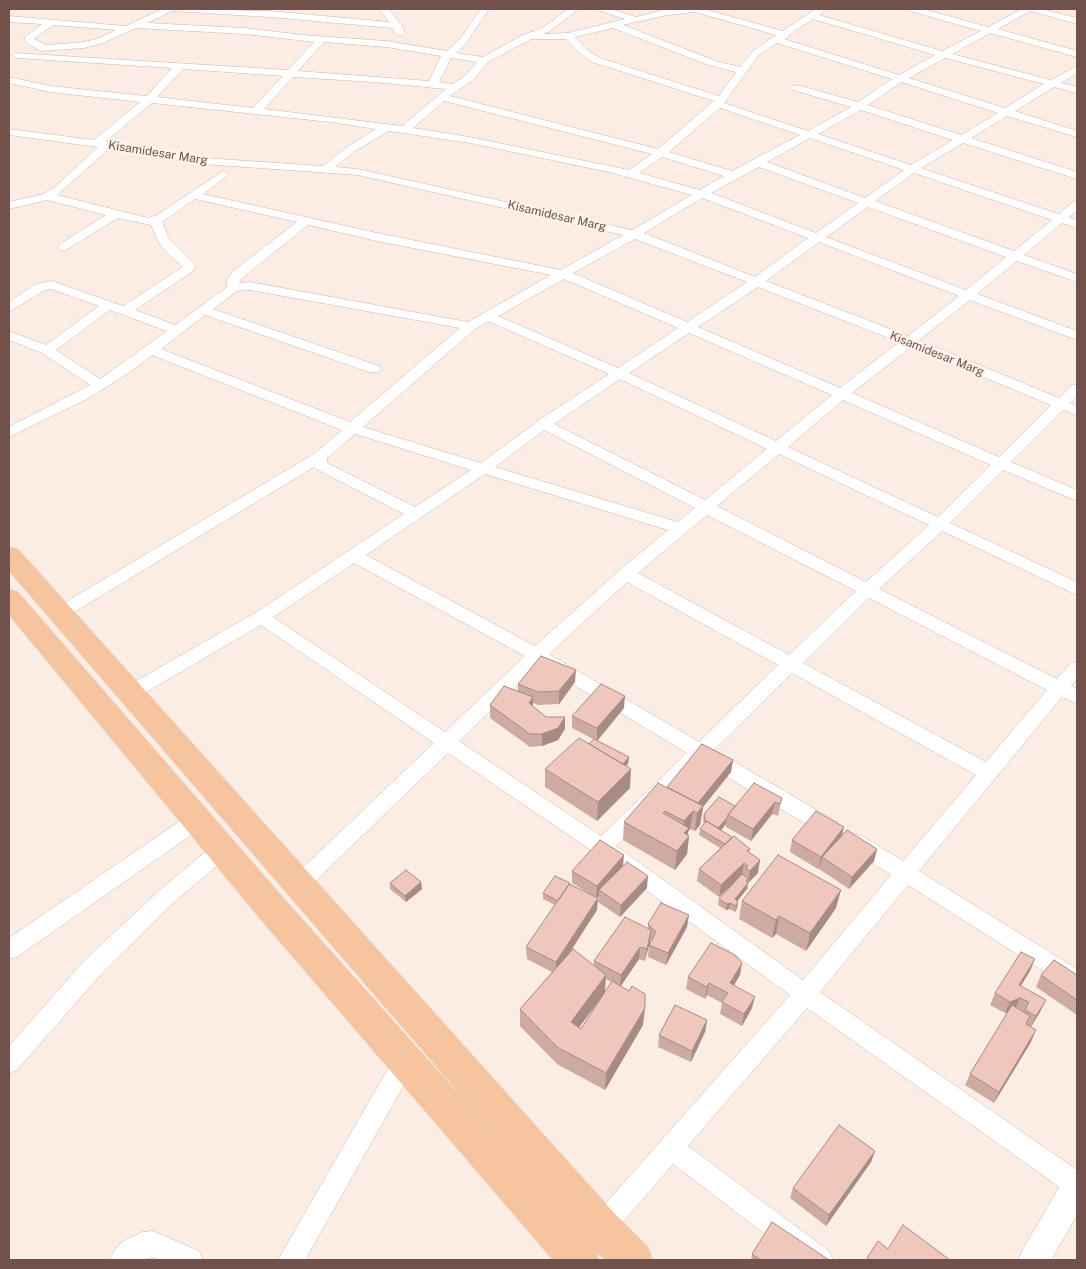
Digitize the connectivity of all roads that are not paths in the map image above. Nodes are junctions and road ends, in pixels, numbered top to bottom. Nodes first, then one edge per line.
1 (168, 9) edge
2 (176, 9) edge
3 (385, 9) edge
4 (486, 9) edge
5 (573, 9) edge
6 (603, 9) edge
7 (696, 9) edge
8 (823, 9) edge
9 (913, 9) edge
10 (1028, 9) edge
11 (1032, 9) edge
12 (46, 10) edge
13 (813, 16) junction
14 (9, 19) edge
15 (29, 20) junction
16 (636, 20) junction
17 (1077, 21) edge
18 (51, 22) junction
19 (614, 25) junction
20 (397, 26) junction
21 (128, 27) junction
22 (991, 30) junction
23 (568, 36) junction
24 (782, 37) junction
25 (524, 38) junction
26 (321, 40) junction
27 (396, 45) junction
28 (45, 48) junction
29 (448, 54) junction
30 (1077, 54) edge
31 (944, 55) junction
32 (13, 56) edge
33 (484, 60) junction
34 (180, 66) junction
35 (1077, 69) edge
36 (743, 71) junction
37 (292, 74) junction
38 (900, 79) junction
39 (9, 80) edge
40 (1053, 84) junction
41 (434, 85) junction
42 (455, 87) junction
43 (797, 88) dead end
44 (1077, 90) edge
45 (442, 97) junction
46 (148, 100) junction
47 (720, 102) junction
48 (860, 106) junction
49 (257, 110) junction
50 (1004, 112) junction
51 (386, 128) junction
52 (404, 130) junction
53 (9, 132) edge
54 (809, 133) junction
55 (1077, 134) edge
56 (962, 139) junction
57 (102, 144) junction
58 (661, 154) junction
59 (758, 163) junction
60 (326, 169) junction
61 (912, 169) junction
62 (223, 174) dead end
63 (630, 174) junction
64 (733, 175) junction
65 (1077, 176) edge
66 (702, 194) junction
67 (193, 195) junction
68 (47, 196) junction
69 (867, 201) junction
70 (1077, 205) edge
71 (9, 206) edge
72 (116, 214) junction
73 (155, 220) junction
74 (306, 221) junction
75 (1070, 221) edge
76 (634, 234) junction
77 (818, 238) junction
78 (64, 247) dead end
79 (1016, 256) junction
80 (564, 274) junction
81 (1077, 278) edge
82 (756, 282) junction
83 (233, 288) junction
84 (969, 294) junction
85 (109, 305) junction
86 (9, 308) edge
87 (202, 310) junction
88 (125, 311) junction
89 (488, 316) junction
90 (470, 326) junction
91 (688, 326) junction
92 (177, 330) junction
93 (9, 335) edge
94 (1077, 336) edge
95 (908, 342) junction
96 (47, 350) junction
97 (152, 350) junction
98 (374, 369) dead end
99 (619, 374) junction
100 (100, 386) junction
101 (1077, 388) edge
102 (842, 394) junction
103 (1060, 404) junction
104 (1077, 411) edge
105 (543, 424) junction
106 (351, 428) junction
107 (9, 433) edge
108 (777, 449) junction
109 (319, 457) junction
110 (1003, 464) junction
111 (484, 468) junction
112 (1077, 496) edge
113 (705, 506) junction
114 (415, 513) junction
115 (940, 525) junction
116 (679, 528) junction
117 (9, 555) edge
118 (353, 555) junction
119 (626, 574) junction
120 (868, 589) junction
121 (1077, 589) edge
122 (9, 598) edge
123 (60, 613) junction
124 (262, 617) junction
125 (538, 655) junction
126 (789, 664) junction
127 (1077, 668) edge
128 (1068, 692) edge
129 (130, 693) junction
130 (447, 743) junction
131 (700, 750) junction
132 (989, 773) junction
133 (197, 820) junction
134 (602, 847) junction
135 (222, 850) junction
136 (906, 873) junction
137 (299, 884) junction
138 (9, 950) edge
139 (1077, 980) edge
140 (805, 994) junction
141 (405, 1061) junction
142 (9, 1062) edge
143 (671, 1148) junction
144 (1077, 1185) edge
145 (600, 1228) junction
146 (123, 1260) edge
147 (190, 1260) edge
148 (291, 1260) edge
149 (579, 1260) edge
150 (633, 1260) edge
151 (820, 1260) edge
152 (1034, 1260) edge

1 - 21 street
2 - 20 street
3 - 20 street
4 - 29 street
5 - 25 street
6 - 16 street
7 - 16 street
7 - 24 street
8 - 13 street
9 - 22 street
10 - 22 street
11 - 17 street
12 - 15 street
13 - 24 street
13 - 31 street
14 - 15 street
15 - 18 street
16 - 19 street
18 - 21 street
18 - 28 street
19 - 23 street
19 - 36 street
20 - 27 street
21 - 26 street
21 - 28 street
22 - 30 street
22 - 31 street
23 - 25 street
23 - 47 street
24 - 36 street
24 - 38 street
25 - 33 street
26 - 27 street
26 - 37 street
27 - 29 street
28 - 32 street
29 - 33 street
29 - 41 street
31 - 38 street
31 - 40 street
32 - 34 street
33 - 42 street
34 - 37 street
34 - 46 street
35 - 40 street
36 - 47 street
37 - 41 street
37 - 49 street
38 - 48 street
38 - 50 street
39 - 46 street
40 - 44 street
40 - 50 street
41 - 42 street
42 - 45 street
43 - 48 street
45 - 52 street
45 - 58 street
46 - 49 street
46 - 57 street
47 - 54 street
47 - 58 street
48 - 54 street
48 - 56 street
49 - 51 street
50 - 55 street
50 - 56 street
51 - 52 street
51 - 60 street
52 - 63 street
53 - 57 street, Kisamidesar Marg
54 - 59 street
54 - 61 street
56 - 61 street
56 - 65 street
57 - 60 street, Kisamidesar Marg
57 - 68 street
58 - 63 street
58 - 64 street
59 - 64 street
59 - 69 street
60 - 76 street, Kisamidesar Marg
61 - 69 street
61 - 75 street
62 - 67 street
63 - 66 street
64 - 66 street
66 - 76 street
66 - 77 street
67 - 73 street
67 - 74 street
68 - 71 street
68 - 72 street
69 - 77 street
69 - 79 street
70 - 75 street
72 - 73 street
72 - 78 street
73 - 88 street
74 - 80 street
74 - 83 street
75 - 79 street
76 - 80 street
76 - 82 street, Kisamidesar Marg
77 - 82 street
77 - 84 street
79 - 81 street
79 - 84 street
80 - 89 street
80 - 91 street
82 - 91 street
82 - 95 street, Kisamidesar Marg
83 - 87 street
83 - 90 street
84 - 94 street
84 - 95 street
85 - 86 street
85 - 88 street
85 - 96 street
87 - 92 street
87 - 98 street
88 - 92 street
89 - 90 street
89 - 99 street
90 - 106 street
91 - 99 street
91 - 102 street
92 - 97 street
93 - 96 street
95 - 102 street
95 - 103 street, Kisamidesar Marg
96 - 100 street
97 - 100 street
97 - 106 street
99 - 105 street
99 - 108 street
100 - 107 street
101 - 103 street
102 - 108 street
102 - 110 street
103 - 104 street, Kisamidesar Marg
103 - 110 street
105 - 111 street
105 - 113 street
106 - 109 street
106 - 111 street
108 - 113 street
108 - 115 street
109 - 114 street
109 - 123 street
110 - 112 street
110 - 115 street
111 - 114 street
111 - 116 street
113 - 116 street
113 - 120 street
114 - 118 street
115 - 120 street
115 - 121 street
116 - 119 street
117 - 123 main road
118 - 124 street
118 - 125 street
119 - 125 street
119 - 126 street
120 - 126 street
120 - 128 street
122 - 133 main road
123 - 129 main road
124 - 129 street
124 - 130 street
125 - 130 street
125 - 131 street
126 - 131 street
126 - 132 street
127 - 128 street
128 - 132 street
129 - 137 main road
130 - 134 street
130 - 137 street
131 - 134 street
131 - 136 street
132 - 136 street
133 - 135 main road
133 - 138 street
134 - 140 street
135 - 141 main road
135 - 142 street
136 - 139 street
136 - 140 street
137 - 145 main road
140 - 143 street
140 - 144 street
141 - 148 street
141 - 149 main road
143 - 145 street
143 - 151 street
144 - 152 street
145 - 150 main road
146 - 147 street

